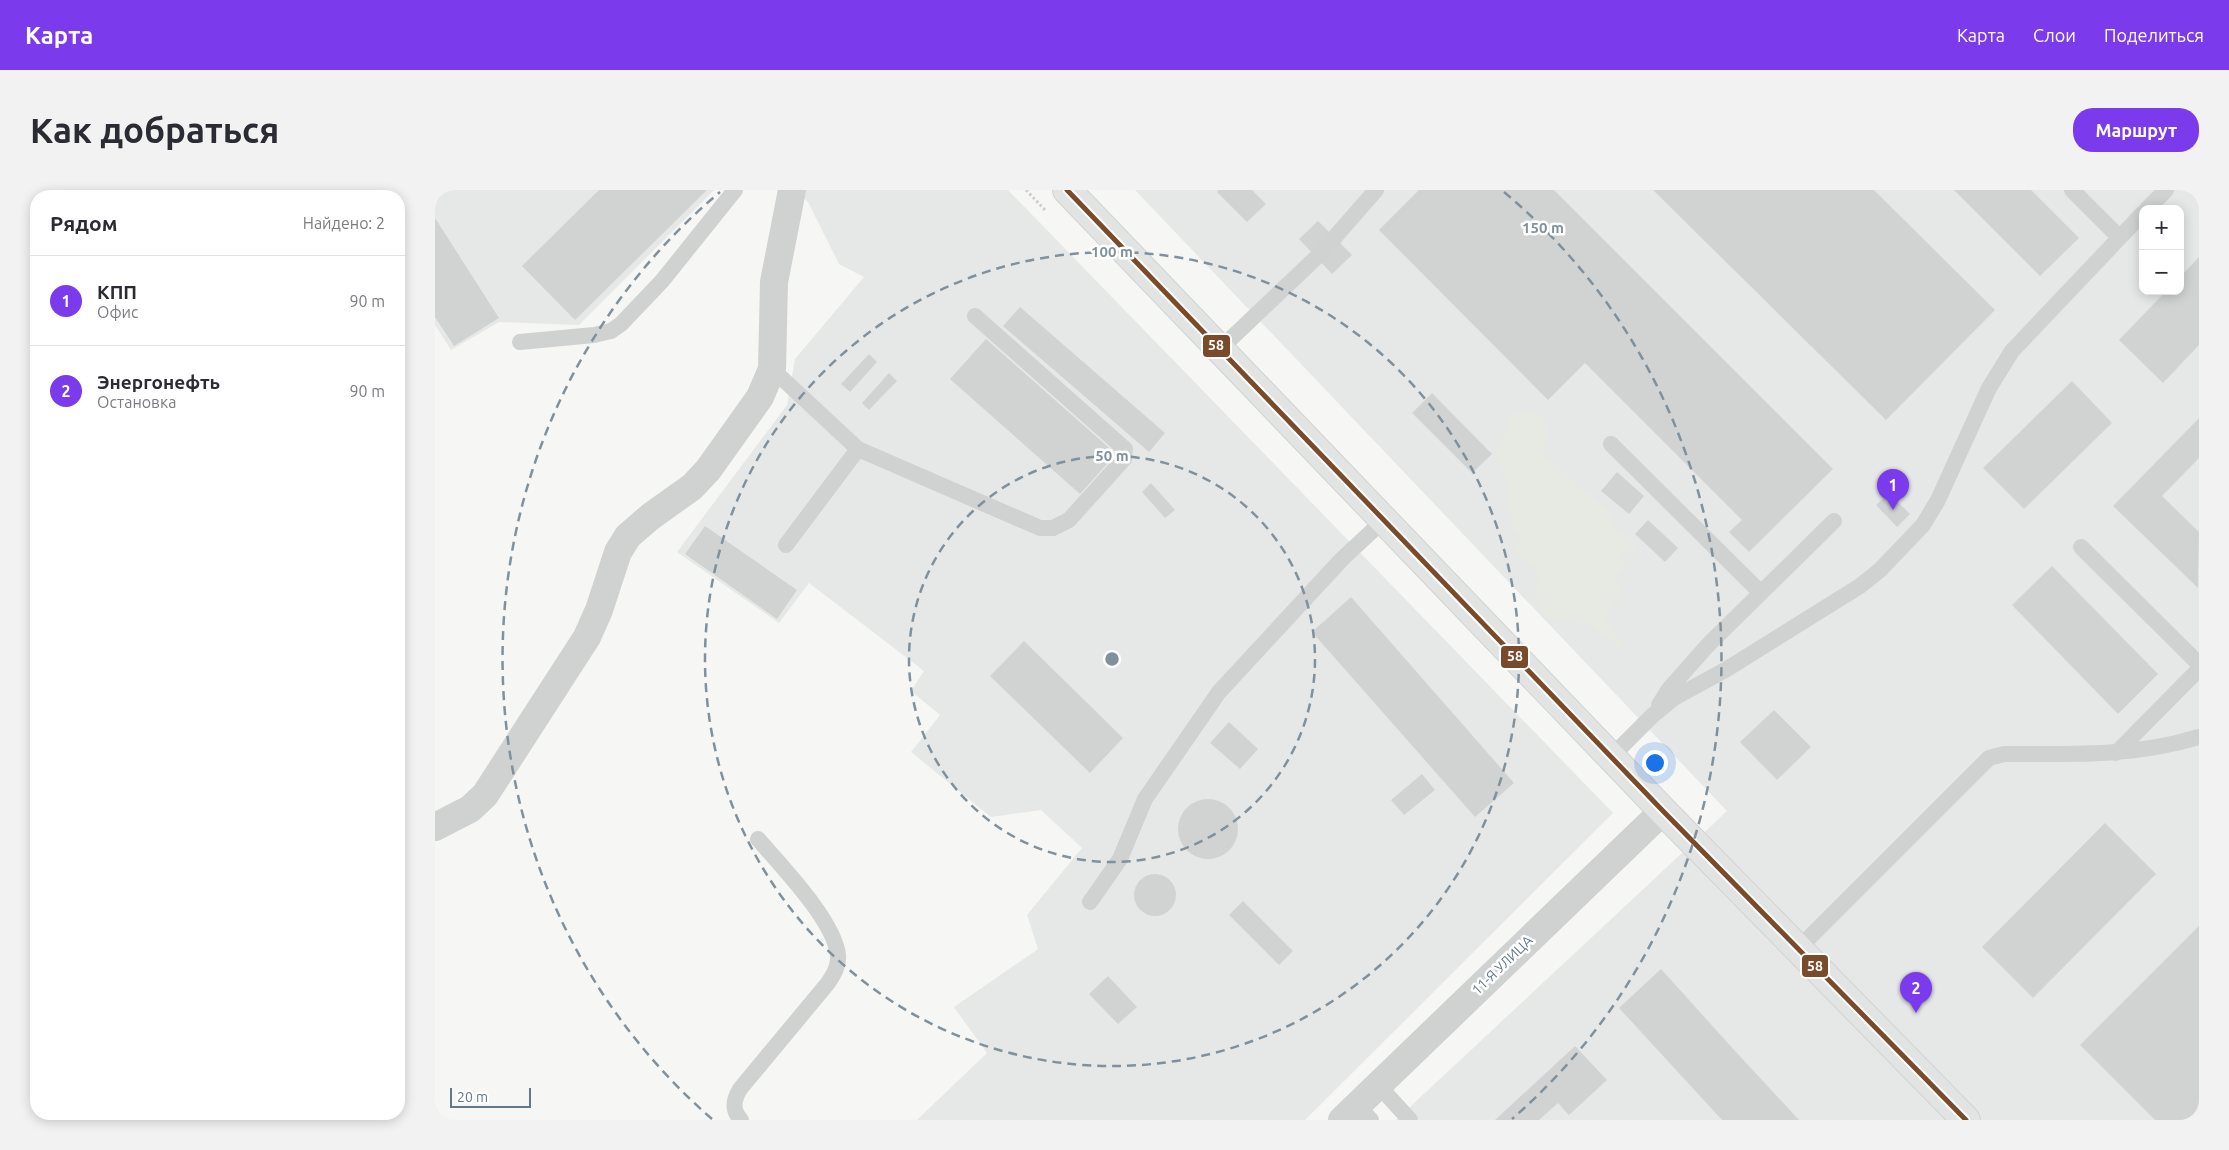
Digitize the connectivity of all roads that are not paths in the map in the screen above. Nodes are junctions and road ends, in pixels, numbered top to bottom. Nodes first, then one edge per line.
1 (735, 190) edge
2 (792, 190) edge
3 (1067, 190) edge
4 (1376, 190) edge
5 (2072, 190) edge
6 (2166, 190) edge
7 (2151, 205) edge
8 (2139, 217) edge
9 (2119, 237) junction
10 (975, 316) dead end
11 (519, 342) dead end
12 (1220, 349) junction
13 (772, 369) junction
14 (1611, 444) dead end
15 (858, 449) junction
16 (1384, 520) junction
17 (1834, 521) dead end
18 (786, 545) dead end
19 (2081, 547) dead end
20 (1761, 593) junction
21 (2199, 664) edge
22 (2199, 669) edge
23 (1653, 716) junction
24 (2199, 737) edge
25 (2116, 753) junction
26 (1611, 757) junction
27 (1663, 811) junction
28 (435, 827) edge
29 (758, 839) dead end
30 (1090, 902) dead end
31 (1798, 949) junction
32 (1378, 1085) junction
33 (1357, 1115) edge
34 (741, 1120) edge
35 (1410, 1120) edge
36 (1966, 1120) edge

1 - 11 lane
2 - 13 street
3 - 12 street
4 - 12 lane
5 - 9 lane
6 - 7 lane
8 - 9 lane
9 - 23 lane
10 - 15 lane
12 - 16 street
13 - 15 lane
13 - 28 street
14 - 20 lane
15 - 18 lane
16 - 26 street
16 - 30 lane
17 - 20 lane
19 - 21 lane
20 - 23 lane
22 - 25 lane
23 - 26 lane
24 - 25 lane
25 - 31 lane
26 - 27 street
27 - 31 street
27 - 32 street, 11-Я УЛИЦА
29 - 34 lane
31 - 36 street
32 - 33 street, 11-Я УЛИЦА
32 - 35 lane

